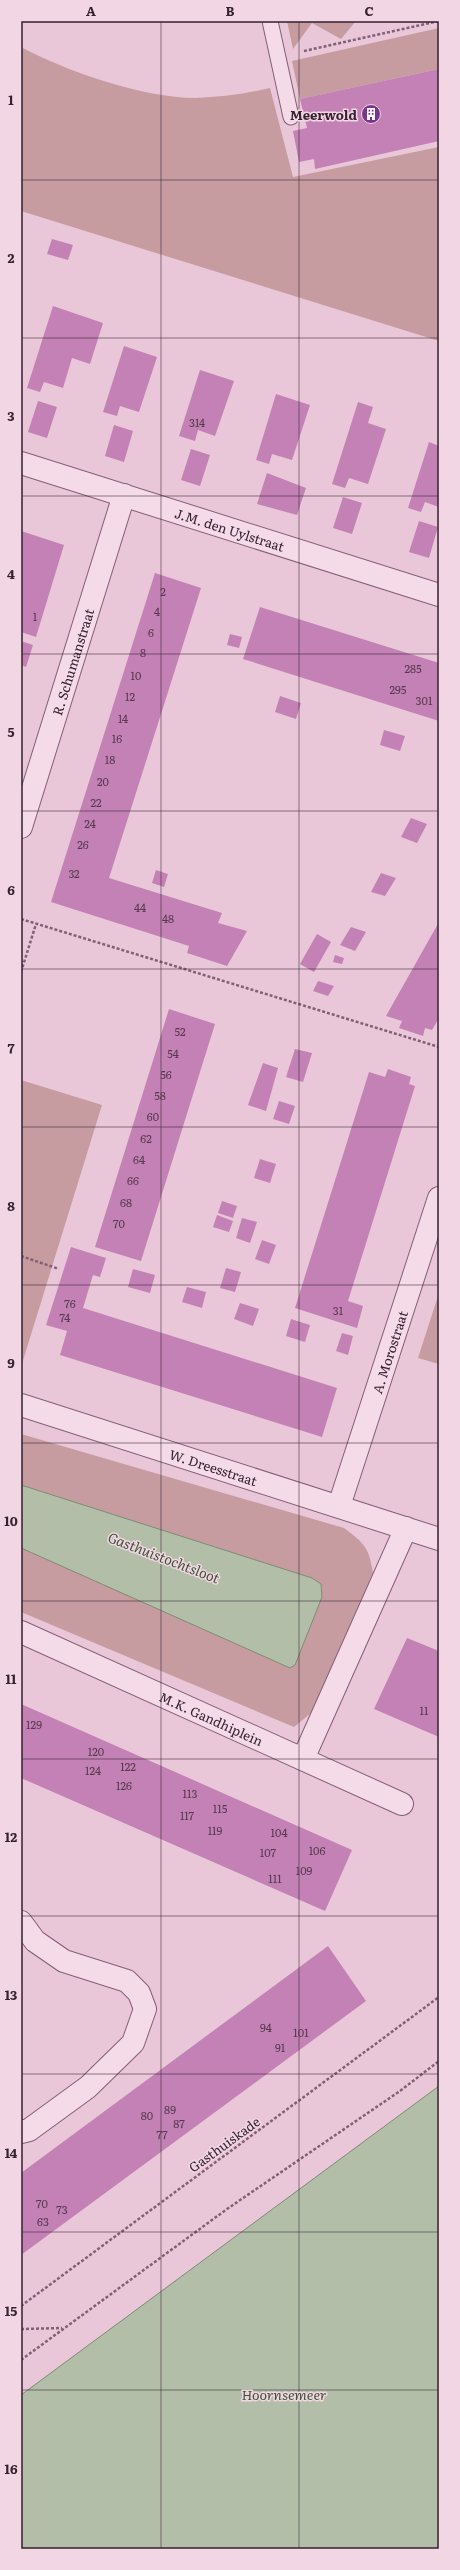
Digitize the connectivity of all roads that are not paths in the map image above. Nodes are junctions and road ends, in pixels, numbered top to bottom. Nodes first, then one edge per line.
1 (270, 21) edge
2 (291, 117) dead end
3 (21, 462) edge
4 (124, 495) junction
5 (439, 595) edge
6 (21, 827) edge
7 (439, 1198) edge
8 (21, 1405) edge
9 (339, 1506) junction
10 (406, 1528) junction
11 (439, 1539) edge
12 (21, 1632) edge
13 (303, 1758) junction
14 (402, 1804) dead end
15 (21, 1922) edge
16 (21, 2132) edge

1 - 2 lane
3 - 4 street, J.M. den Uylstraat
4 - 5 street, J.M. den Uylstraat
4 - 6 street, R. Schumanstraat
7 - 9 street, A. Morostraat
8 - 9 street, W. Dreesstraat
9 - 10 street, W. Dreesstraat
10 - 11 street, W. Dreesstraat
10 - 13 street
12 - 13 street, M.K. Gandhiplein
13 - 14 street, M.K. Gandhiplein
15 - 16 street

